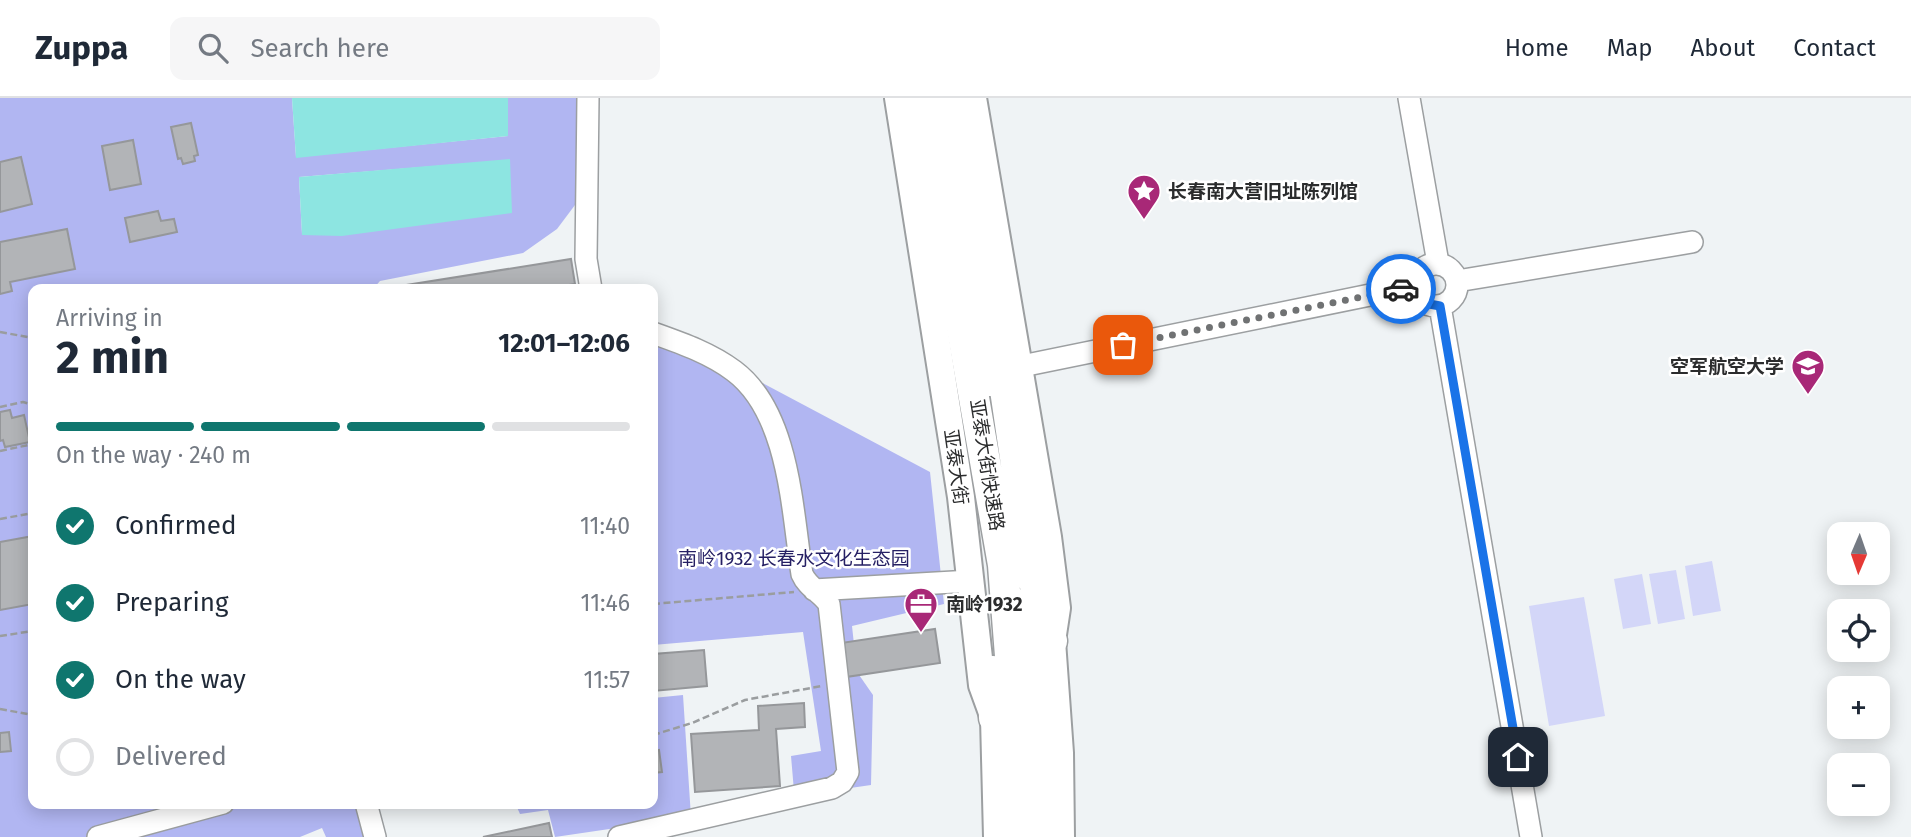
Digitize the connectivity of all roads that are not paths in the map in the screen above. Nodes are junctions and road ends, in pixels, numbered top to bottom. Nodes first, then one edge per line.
1 (588, 98) edge
2 (898, 98) edge
3 (922, 98) edge
4 (948, 98) edge
5 (973, 98) edge
6 (1409, 98) edge
7 (1692, 242) dead end
8 (1437, 263) junction
9 (1457, 281) junction
10 (590, 284) edge
11 (1414, 286) junction
12 (1440, 306) junction
13 (658, 334) edge
14 (974, 334) junction
15 (1017, 367) junction
16 (971, 582) junction
17 (814, 590) junction
18 (1052, 641) junction
19 (994, 719) junction
20 (201, 809) edge
21 (368, 809) edge
22 (98, 837) edge
23 (375, 837) edge
24 (619, 837) edge
25 (997, 837) edge
26 (1018, 837) edge
27 (1040, 837) edge
28 (1061, 837) edge
29 (1531, 837) edge

1 - 10 lane
2 - 16 main road, 亚泰大街
3 - 14 highway, 亚泰大街快速路
4 - 14 highway, 亚泰大街快速路
5 - 15 main road
6 - 8 lane
7 - 9 lane
8 - 9 lane
8 - 11 lane
9 - 12 lane
11 - 12 lane
11 - 15 lane
12 - 29 lane
13 - 17 lane
14 - 18 highway
14 - 19 highway
14 - 26 highway, 亚泰大街快速路
14 - 27 highway, 亚泰大街快速路
15 - 18 main road
16 - 17 lane
16 - 19 main road, 亚泰大街
17 - 24 lane
18 - 28 main road
19 - 25 main road, 亚泰大街
20 - 22 lane
21 - 23 lane

